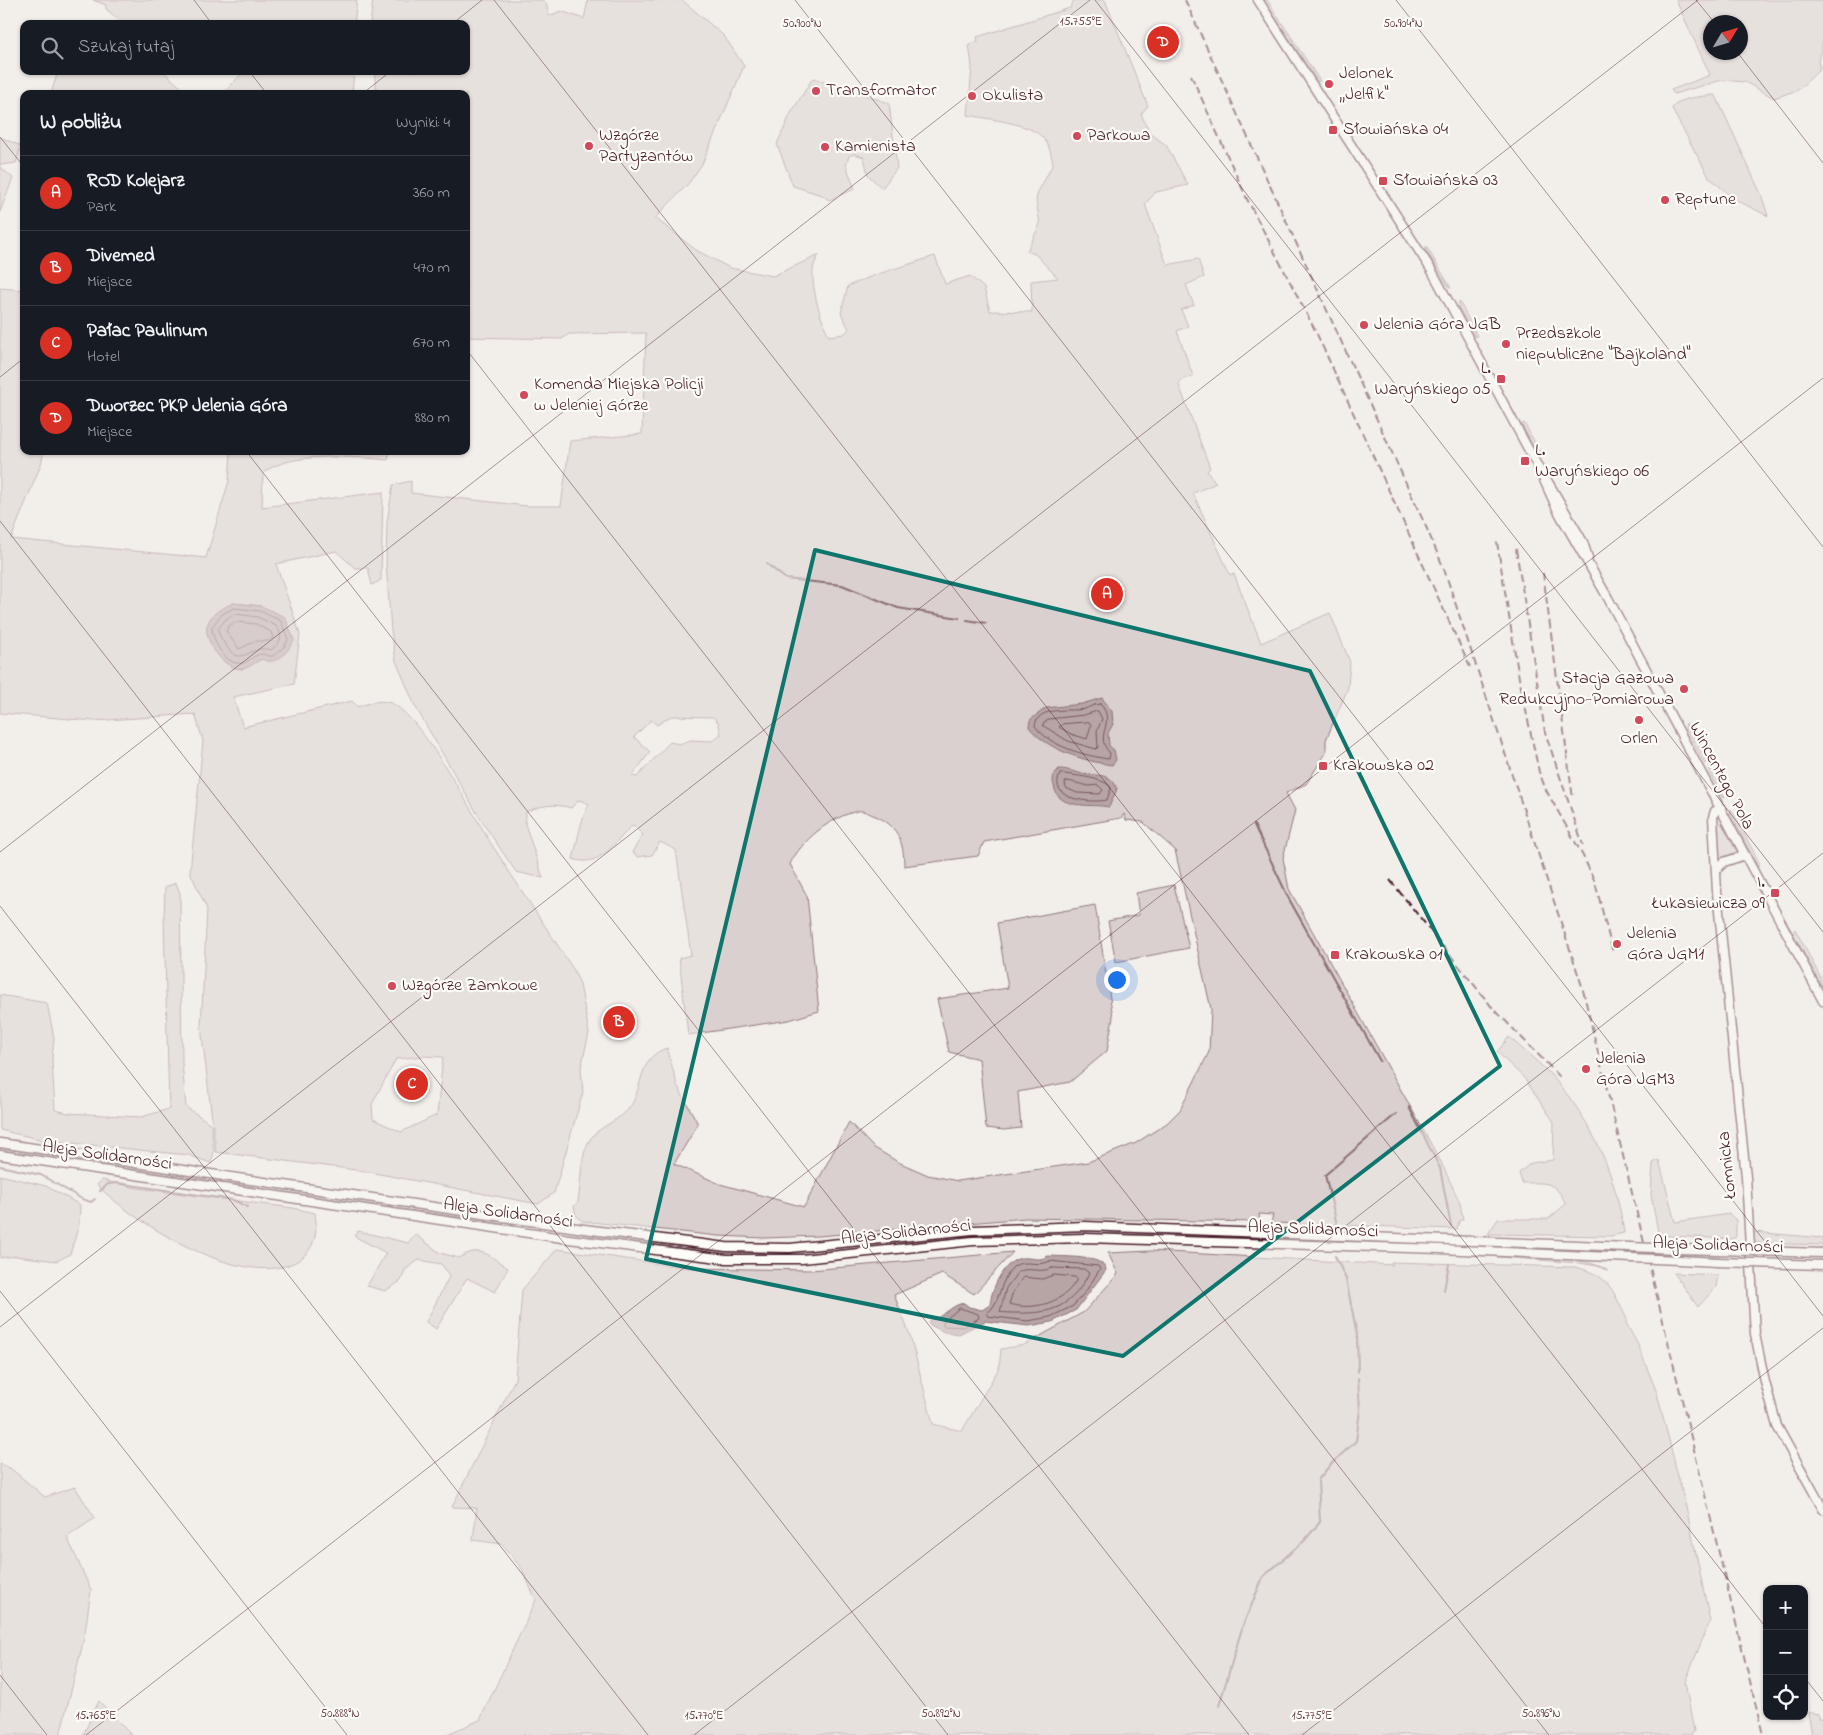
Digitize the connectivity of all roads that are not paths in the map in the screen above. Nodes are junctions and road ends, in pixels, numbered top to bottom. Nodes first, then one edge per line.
1 (1258, 0) edge
2 (1721, 808) junction
3 (1746, 855) junction
4 (1716, 870) junction
5 (1823, 1001) edge
6 (0, 1143) edge
7 (0, 1155) edge
8 (1823, 1253) edge
9 (1823, 1265) edge
10 (1823, 1509) edge

1 - 2 main road, Wincentego Pola
2 - 3 main road, Wincentego Pola
2 - 4 main road, Łomnicka
3 - 4 main road
3 - 5 main road, Wincentego Pola
4 - 10 main road, Łomnicka
6 - 8 main road, Aleja Solidarności, bridge
7 - 9 main road, Aleja Solidarności, bridge

